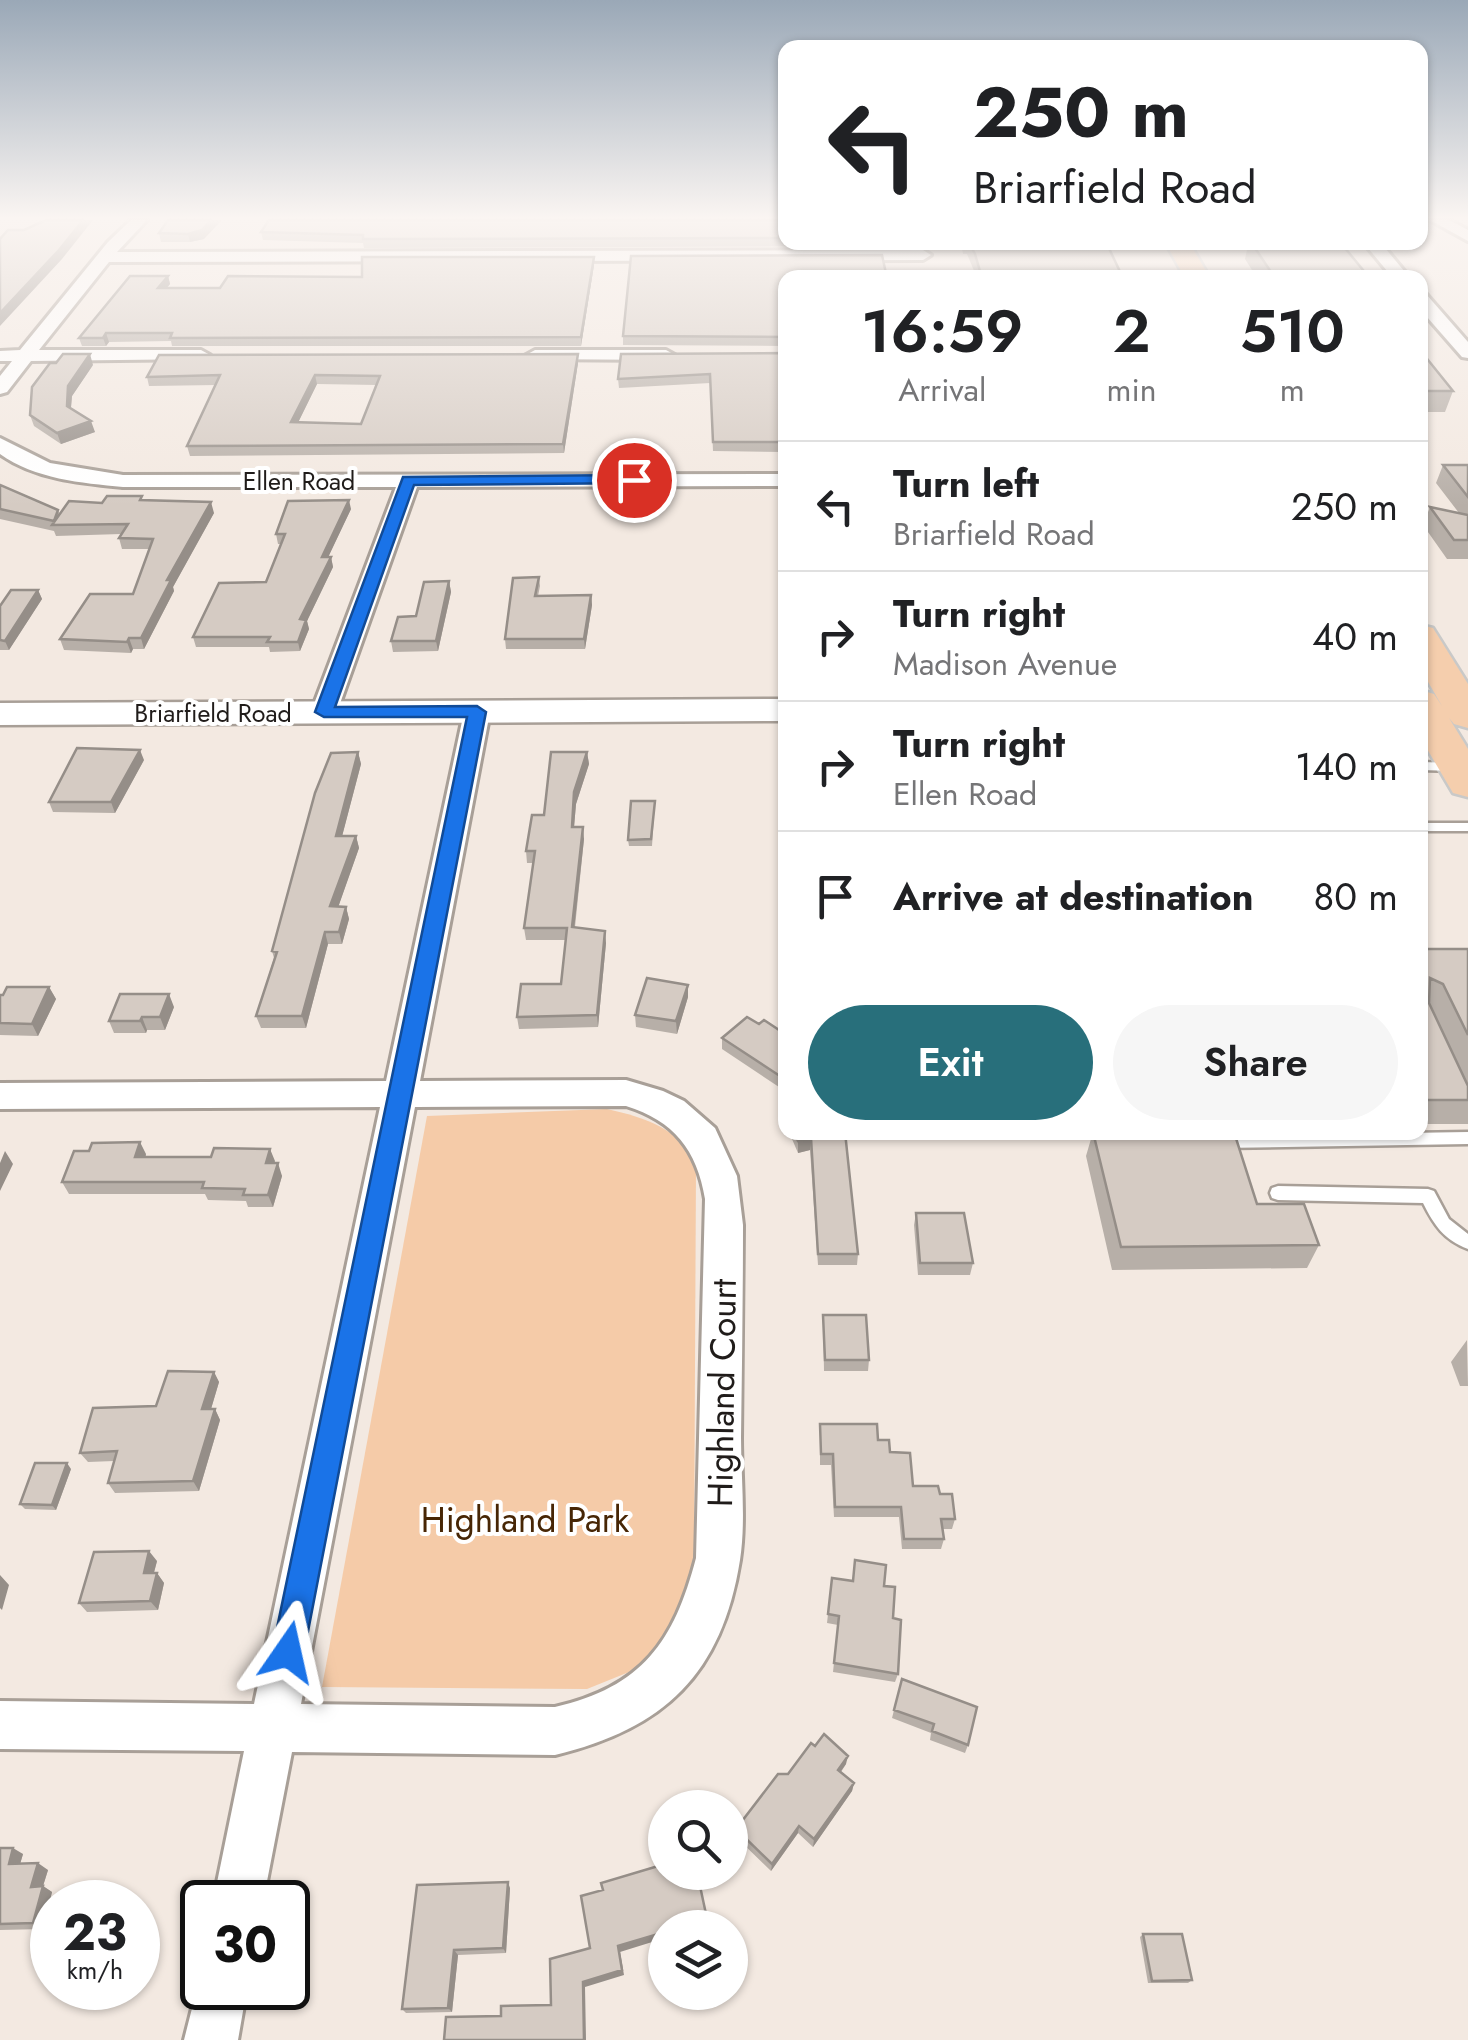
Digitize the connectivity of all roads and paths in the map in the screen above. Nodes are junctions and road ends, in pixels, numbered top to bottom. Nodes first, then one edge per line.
1 (58, 315) edge
2 (1435, 315) edge
3 (1468, 353) edge
4 (686, 354) edge
5 (508, 355) edge
6 (0, 356) edge
7 (26, 356) junction
8 (218, 356) edge
9 (0, 388) edge
10 (0, 444) edge
11 (408, 480) junction
12 (778, 480) edge
13 (1428, 661) edge
14 (1441, 702) edge
15 (778, 710) edge
16 (324, 712) junction
17 (477, 712) junction
18 (0, 714) edge
19 (1449, 772) edge
20 (1428, 826) edge
21 (1468, 827) edge
22 (400, 1094) junction
23 (0, 1096) edge
24 (1428, 1137) edge
25 (1468, 1138) edge
26 (1233, 1140) edge
27 (1210, 1142) edge
28 (1278, 1193) dead end
29 (1468, 1242) edge
30 (0, 1724) edge
31 (273, 1727) junction
32 (242, 1880) edge
33 (217, 2010) edge
34 (211, 2040) edge

1 - 7 street
2 - 3 street
4 - 5 street
6 - 7 street
7 - 8 street
7 - 9 street
10 - 11 street, Ellen Road
11 - 12 street, Ellen Road
11 - 16 street
13 - 14 main road
14 - 19 main road
15 - 17 main road, Briarfield Road
16 - 17 main road, Briarfield Road
16 - 18 main road, Briarfield Road
17 - 22 street
20 - 21 lane
22 - 23 street, Highland Court
22 - 31 street
22 - 31 street, Highland Court
24 - 25 lane
26 - 27 lane
28 - 29 lane
30 - 31 street, Highland Court
31 - 32 street
33 - 34 street

